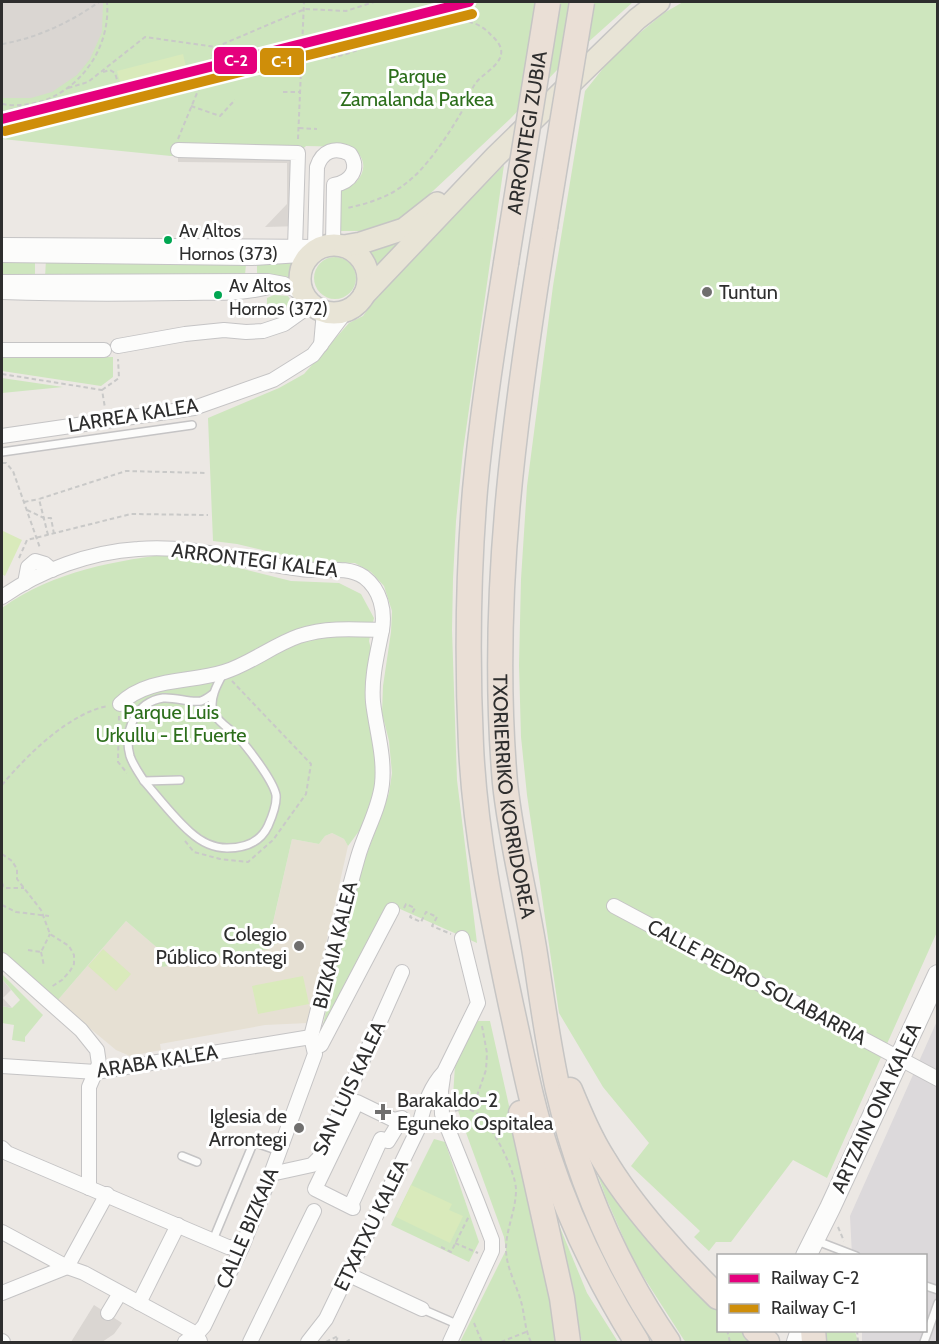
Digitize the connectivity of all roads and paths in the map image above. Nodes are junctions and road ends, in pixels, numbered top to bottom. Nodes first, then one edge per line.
1 (99, 2) edge
2 (107, 2) edge
3 (304, 2) edge
4 (374, 2) edge
5 (548, 2) edge
6 (582, 2) edge
7 (659, 2) edge
8 (305, 9) junction
9 (2, 44) edge
10 (216, 47) junction
11 (302, 52) junction
12 (100, 72) junction
13 (200, 84) junction
14 (68, 88) junction
15 (283, 92) dead end
16 (301, 92) junction
17 (235, 100) dead end
18 (2, 104) edge
19 (27, 106) junction
20 (191, 106) junction
21 (2, 112) edge
22 (299, 128) junction
23 (316, 129) dead end
24 (178, 150) joint
25 (298, 153) junction
26 (496, 156) junction
27 (344, 208) dead end
28 (545, 227) joint
29 (2, 245) edge
30 (320, 247) junction
31 (2, 255) edge
32 (2, 282) edge
33 (284, 284) junction
34 (2, 292) edge
35 (364, 295) junction
36 (313, 303) junction
37 (347, 310) junction
38 (321, 345) junction
39 (118, 346) joint
40 (493, 349) joint
41 (2, 350) edge
42 (104, 350) dead end
43 (2, 374) edge
44 (102, 390) junction
45 (105, 408) dead end
46 (192, 425) dead end
47 (2, 436) edge
48 (2, 452) edge
49 (2, 464) edge
50 (206, 473) dead end
51 (39, 499) junction
52 (24, 502) junction
53 (27, 510) junction
54 (208, 515) dead end
55 (44, 518) junction
56 (54, 534) junction
57 (48, 535) junction
58 (37, 538) junction
59 (40, 548) dead end
60 (18, 560) dead end
61 (2, 597) edge
62 (382, 630) junction
63 (224, 672) junction
64 (213, 694) junction
65 (189, 701) junction
66 (120, 704) junction
67 (213, 714) junction
68 (133, 780) dead end
69 (180, 780) dead end
70 (144, 781) junction
71 (2, 785) edge
72 (179, 834) dead end
73 (360, 852) joint
74 (2, 855) edge
75 (2, 883) edge
76 (6, 888) dead end
77 (24, 888) junction
78 (2, 891) edge
79 (2, 905) edge
80 (615, 906) dead end
81 (392, 910) joint
82 (49, 916) dead end
83 (50, 934) junction
84 (462, 938) joint
85 (28, 950) dead end
86 (41, 952) junction
87 (2, 960) edge
88 (44, 966) dead end
89 (402, 972) dead end
90 (938, 975) edge
91 (37, 991) junction
92 (478, 1003) junction
93 (545, 1020) junction
94 (518, 1035) junction
95 (316, 1041) junction
96 (900, 1058) junction
97 (2, 1066) edge
98 (96, 1072) junction
99 (444, 1072) junction
100 (938, 1079) edge
101 (472, 1110) junction
102 (448, 1113) junction
103 (419, 1127) junction
104 (2, 1148) edge
105 (279, 1151) junction
106 (182, 1156) dead end
107 (197, 1162) dead end
108 (271, 1174) junction
109 (89, 1188) junction
110 (315, 1189) joint
111 (107, 1194) junction
112 (477, 1201) junction
113 (830, 1208) junction
114 (314, 1211) dead end
115 (178, 1225) junction
116 (2, 1232) edge
117 (213, 1240) junction
118 (455, 1244) junction
119 (243, 1247) junction
120 (441, 1247) dead end
121 (816, 1248) edge
122 (847, 1252) junction
123 (480, 1254) dead end
124 (852, 1254) edge
125 (67, 1267) junction
126 (347, 1274) junction
127 (2, 1293) edge
128 (120, 1293) junction
129 (717, 1295) edge
130 (562, 1298) junction
131 (139, 1303) junction
132 (938, 1303) edge
133 (467, 1307) junction
134 (422, 1309) joint
135 (108, 1313) dead end
136 (459, 1325) junction
137 (526, 1332) junction
138 (664, 1338) edge
139 (194, 1340) edge
140 (250, 1342) edge
141 (308, 1342) edge
142 (324, 1342) edge
143 (336, 1342) edge
144 (450, 1342) edge
145 (482, 1342) edge
146 (501, 1342) edge
147 (531, 1342) edge
148 (568, 1342) edge
149 (575, 1342) edge
150 (637, 1342) edge
151 (924, 1342) edge

1 - 9 path
2 - 14 path
3 - 8 path
4 - 8 path
5 - 40 highway, ARRONTEGI ZUBIA, bridge
6 - 28 highway, ARRONTEGI ZUBIA, bridge
7 - 26 main road
8 - 10 path
8 - 11 path
10 - 12 path
10 - 13 path
11 - 16 path
11 - 27 path
12 - 13 path
12 - 14 path
13 - 20 path
14 - 19 path
15 - 16 path
16 - 22 path
17 - 20 path
18 - 19 path
19 - 21 path
20 - 24 path
22 - 23 path
22 - 25 path
24 - 25 street
25 - 30 street
26 - 30 main road
26 - 35 main road
28 - 93 highway, TXORIERRIKO KORRIDOREA
29 - 30 street
30 - 30 street
30 - 31 street
30 - 35 main road
30 - 36 main road
32 - 33 street
33 - 34 street
33 - 36 street
35 - 37 main road
36 - 37 main road
36 - 38 street
36 - 39 street
37 - 38 street, LARREA KALEA
38 - 47 street, LARREA KALEA
39 - 44 path
40 - 94 highway, TXORIERRIKO KORRIDOREA
41 - 42 street
43 - 44 path
44 - 45 path
46 - 48 lane
49 - 52 path
50 - 51 path
51 - 52 path
51 - 55 path
52 - 53 path
53 - 55 path
53 - 58 path
54 - 56 path
55 - 56 path
55 - 57 path
56 - 57 path
57 - 58 path
58 - 59 path
58 - 60 path
61 - 62 street, ARRONTEGI KALEA
62 - 63 street
62 - 73 street, ARRONTEGI KALEA
63 - 64 lane
63 - 66 street
63 - 72 path
64 - 65 lane
64 - 67 lane
65 - 67 lane
65 - 70 lane
66 - 68 path
66 - 71 path
67 - 70 lane
69 - 70 lane
73 - 95 street, BIZKAIA KALEA
74 - 77 path
75 - 78 path
76 - 77 path
77 - 83 path
79 - 82 path, bridge
80 - 96 street, CALLE PEDRO SOLABARRIA
81 - 84 path
81 - 95 street, BIZKAIA KALEA
83 - 86 path
83 - 91 path
84 - 92 street
85 - 86 path
86 - 88 path
87 - 91 street
89 - 108 street, SAN LUIS KALEA
90 - 96 main road, ARTZAIN ONA KALEA
91 - 98 street
92 - 99 street, ETXATXU KALEA
92 - 101 path
93 - 129 highway
93 - 138 highway, TXORIERRIKO KORRIDOREA
94 - 130 highway
94 - 150 highway, TXORIERRIKO KORRIDOREA
95 - 98 street, ARABA KALEA
95 - 105 street, CALLE BIZKAIA
96 - 100 street, CALLE PEDRO SOLABARRIA
96 - 113 main road, ARTZAIN ONA KALEA
97 - 98 street, ARABA KALEA
98 - 109 street
99 - 102 street
99 - 103 street, ETXATXU KALEA
101 - 102 path
101 - 137 path
102 - 103 street
102 - 112 street
103 - 126 street, ETXATXU KALEA
104 - 109 street
105 - 108 street, CALLE BIZKAIA
105 - 117 lane
106 - 107 lane
108 - 119 street, CALLE BIZKAIA
109 - 111 street
110 - 110 street
111 - 115 street
111 - 125 street
112 - 118 path
112 - 133 street
113 - 121 main road, ARTZAIN ONA KALEA
113 - 122 path
114 - 140 street
115 - 117 street
115 - 131 street
116 - 125 street
117 - 119 street
118 - 120 path
118 - 123 path
119 - 139 street, CALLE BIZKAIA
121 - 122 lane
122 - 124 lane
125 - 127 street
125 - 128 street
126 - 134 street
126 - 141 street, ETXATXU KALEA
128 - 131 street
128 - 135 street
130 - 148 highway
130 - 149 highway
131 - 139 street
132 - 151 lane
133 - 136 street
133 - 145 path
134 - 136 lane
136 - 144 street
137 - 146 path
137 - 147 path
142 - 143 path

